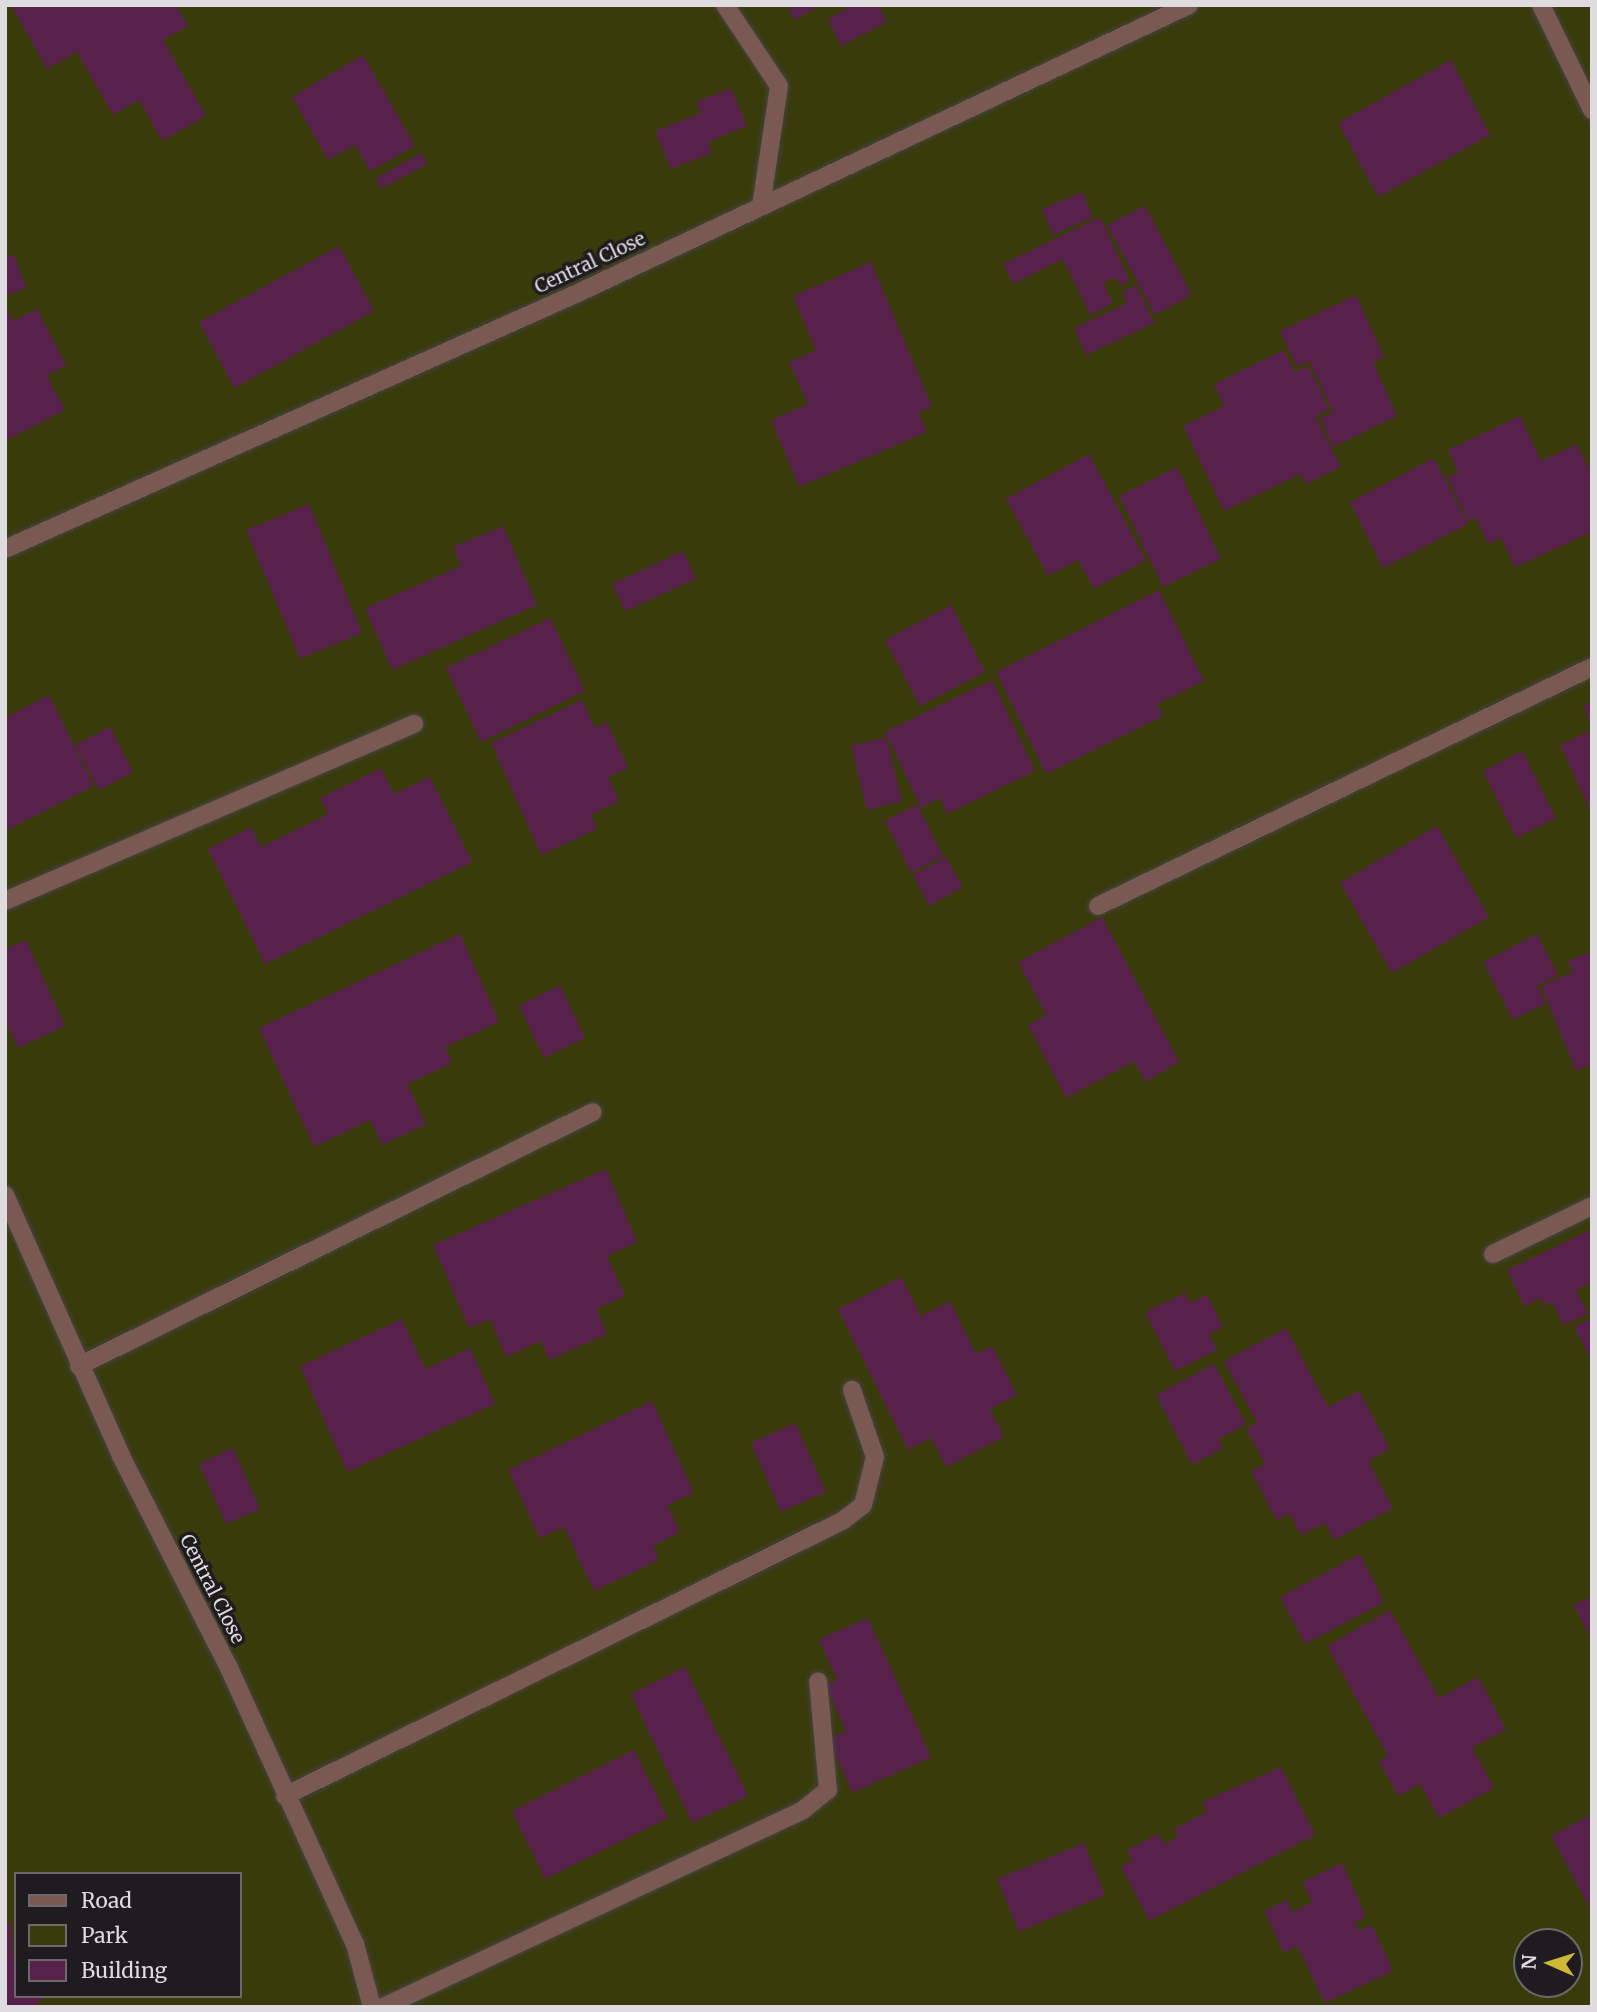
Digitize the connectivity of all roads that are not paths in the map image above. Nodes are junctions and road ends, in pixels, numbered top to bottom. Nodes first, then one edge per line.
1 (725, 5) edge
2 (1189, 5) edge
3 (1541, 5) edge
4 (1592, 110) edge
5 (761, 206) junction
6 (5, 549) edge
7 (1592, 667) edge
8 (414, 724) dead end
9 (5, 901) edge
10 (1098, 906) dead end
11 (593, 1112) dead end
12 (5, 1195) edge
13 (1592, 1206) edge
14 (1493, 1254) dead end
15 (79, 1366) junction
16 (852, 1390) dead end
17 (818, 1681) dead end
18 (285, 1796) junction
19 (372, 2007) edge
20 (383, 2007) edge

1 - 5 street
2 - 5 street, Central Close
3 - 4 street
5 - 6 street, Central Close
7 - 10 street
8 - 9 street
11 - 15 street
12 - 15 street, Central Close
13 - 14 street
15 - 18 street, Central Close
16 - 18 street
17 - 20 street
18 - 19 street, Central Close

